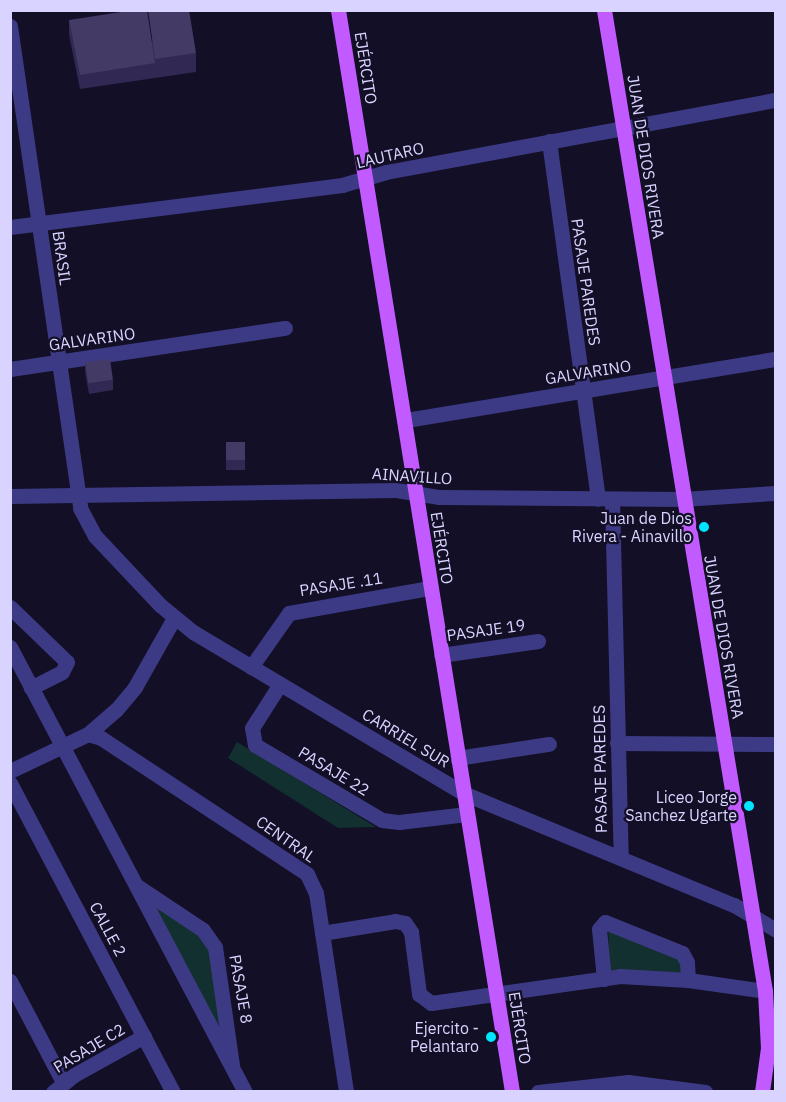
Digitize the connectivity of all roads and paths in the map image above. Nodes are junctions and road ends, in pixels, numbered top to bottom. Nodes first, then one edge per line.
1 (338, 10) edge
2 (604, 10) edge
3 (10, 26) edge
4 (776, 100) edge
5 (623, 127) junction
6 (549, 141) junction
7 (366, 178) junction
8 (39, 224) junction
9 (10, 227) edge
10 (285, 328) dead end
11 (776, 359) edge
12 (59, 362) junction
13 (10, 369) edge
14 (662, 378) junction
15 (583, 391) junction
16 (406, 420) junction
17 (417, 493) junction
18 (776, 493) edge
19 (79, 495) junction
20 (10, 496) edge
21 (605, 499) junction
22 (682, 499) junction
23 (430, 588) junction
24 (10, 607) edge
25 (174, 618) junction
26 (538, 641) dead end
27 (10, 647) edge
28 (441, 656) junction
29 (251, 667) junction
30 (280, 684) junction
31 (32, 688) junction
32 (88, 734) junction
33 (617, 743) junction
34 (724, 743) junction
35 (61, 744) junction
36 (549, 744) dead end
37 (776, 744) edge
38 (457, 758) junction
39 (10, 771) edge
40 (10, 783) edge
41 (463, 793) junction
42 (467, 813) junction
43 (621, 858) junction
44 (134, 884) junction
45 (753, 917) junction
46 (776, 930) edge
47 (322, 933) junction
48 (604, 979) junction
49 (688, 980) junction
50 (10, 981) edge
51 (765, 991) junction
52 (496, 994) junction
53 (144, 1036) junction
54 (232, 1068) junction
55 (58, 1087) edge
56 (174, 1092) edge
57 (245, 1092) edge
58 (346, 1092) edge
59 (512, 1092) edge
60 (538, 1092) edge
61 (705, 1092) edge
62 (762, 1092) edge

1 - 7 main road, EJÉRCITO
2 - 5 main road, JUAN DE DIOS RIVERA
3 - 8 street, BRASIL
4 - 5 street, LAUTARO
5 - 6 street, LAUTARO
5 - 14 main road, JUAN DE DIOS RIVERA
6 - 7 street, LAUTARO
6 - 15 street, PASAJE PAREDES
7 - 8 street, LAUTARO
7 - 16 main road, EJÉRCITO
8 - 9 street, LAUTARO
8 - 12 street, BRASIL
10 - 12 street, GALVARINO
11 - 14 street, GALVARINO
12 - 13 street, GALVARINO
12 - 19 street, BRASIL
14 - 15 street, GALVARINO
14 - 22 main road, JUAN DE DIOS RIVERA
15 - 16 street, GALVARINO
15 - 21 street, PASAJE PAREDES
16 - 17 main road, EJÉRCITO
17 - 19 street, AINAVILLO
17 - 21 street, AINAVILLO
17 - 23 main road, EJÉRCITO
18 - 22 street, AINAVILLO
19 - 20 street, AINAVILLO
19 - 25 street, CARRIEL SUR
21 - 22 street, AINAVILLO
21 - 33 street, PASAJE PAREDES
22 - 34 main road, JUAN DE DIOS RIVERA
23 - 28 main road, EJÉRCITO
23 - 29 street, PASAJE .11
24 - 31 street
25 - 29 street, CARRIEL SUR
25 - 32 street
26 - 28 street, PASAJE 19
27 - 31 street, PASAJE 8
28 - 38 main road, EJÉRCITO
29 - 30 street, CARRIEL SUR
30 - 41 street, CARRIEL SUR
30 - 42 street, PASAJE 22
31 - 35 street, PASAJE 8
32 - 35 street
32 - 47 street, CENTRAL
33 - 34 street
33 - 43 street, PASAJE PAREDES
34 - 37 street
34 - 45 main road, JUAN DE DIOS RIVERA
35 - 39 street
35 - 44 street, PASAJE 8
36 - 38 street
38 - 41 main road, EJÉRCITO
40 - 53 street, CALLE 2
41 - 42 main road, EJÉRCITO
41 - 43 street, CARRIEL SUR
42 - 52 main road, EJÉRCITO
43 - 45 street, CARRIEL SUR
44 - 54 street, PASAJE 8
44 - 54 street, PASAJE 8
45 - 46 street, CARRIEL SUR
45 - 51 main road, JUAN DE DIOS RIVERA
47 - 52 street
47 - 58 street, CENTRAL
48 - 49 street
48 - 49 street
48 - 52 street
49 - 51 street
50 - 55 street
51 - 62 main road, JUAN DE DIOS RIVERA
52 - 59 main road, EJÉRCITO
53 - 55 street, PASAJE C2
53 - 56 street, CALLE 2
54 - 57 street, PASAJE 8
60 - 61 street

